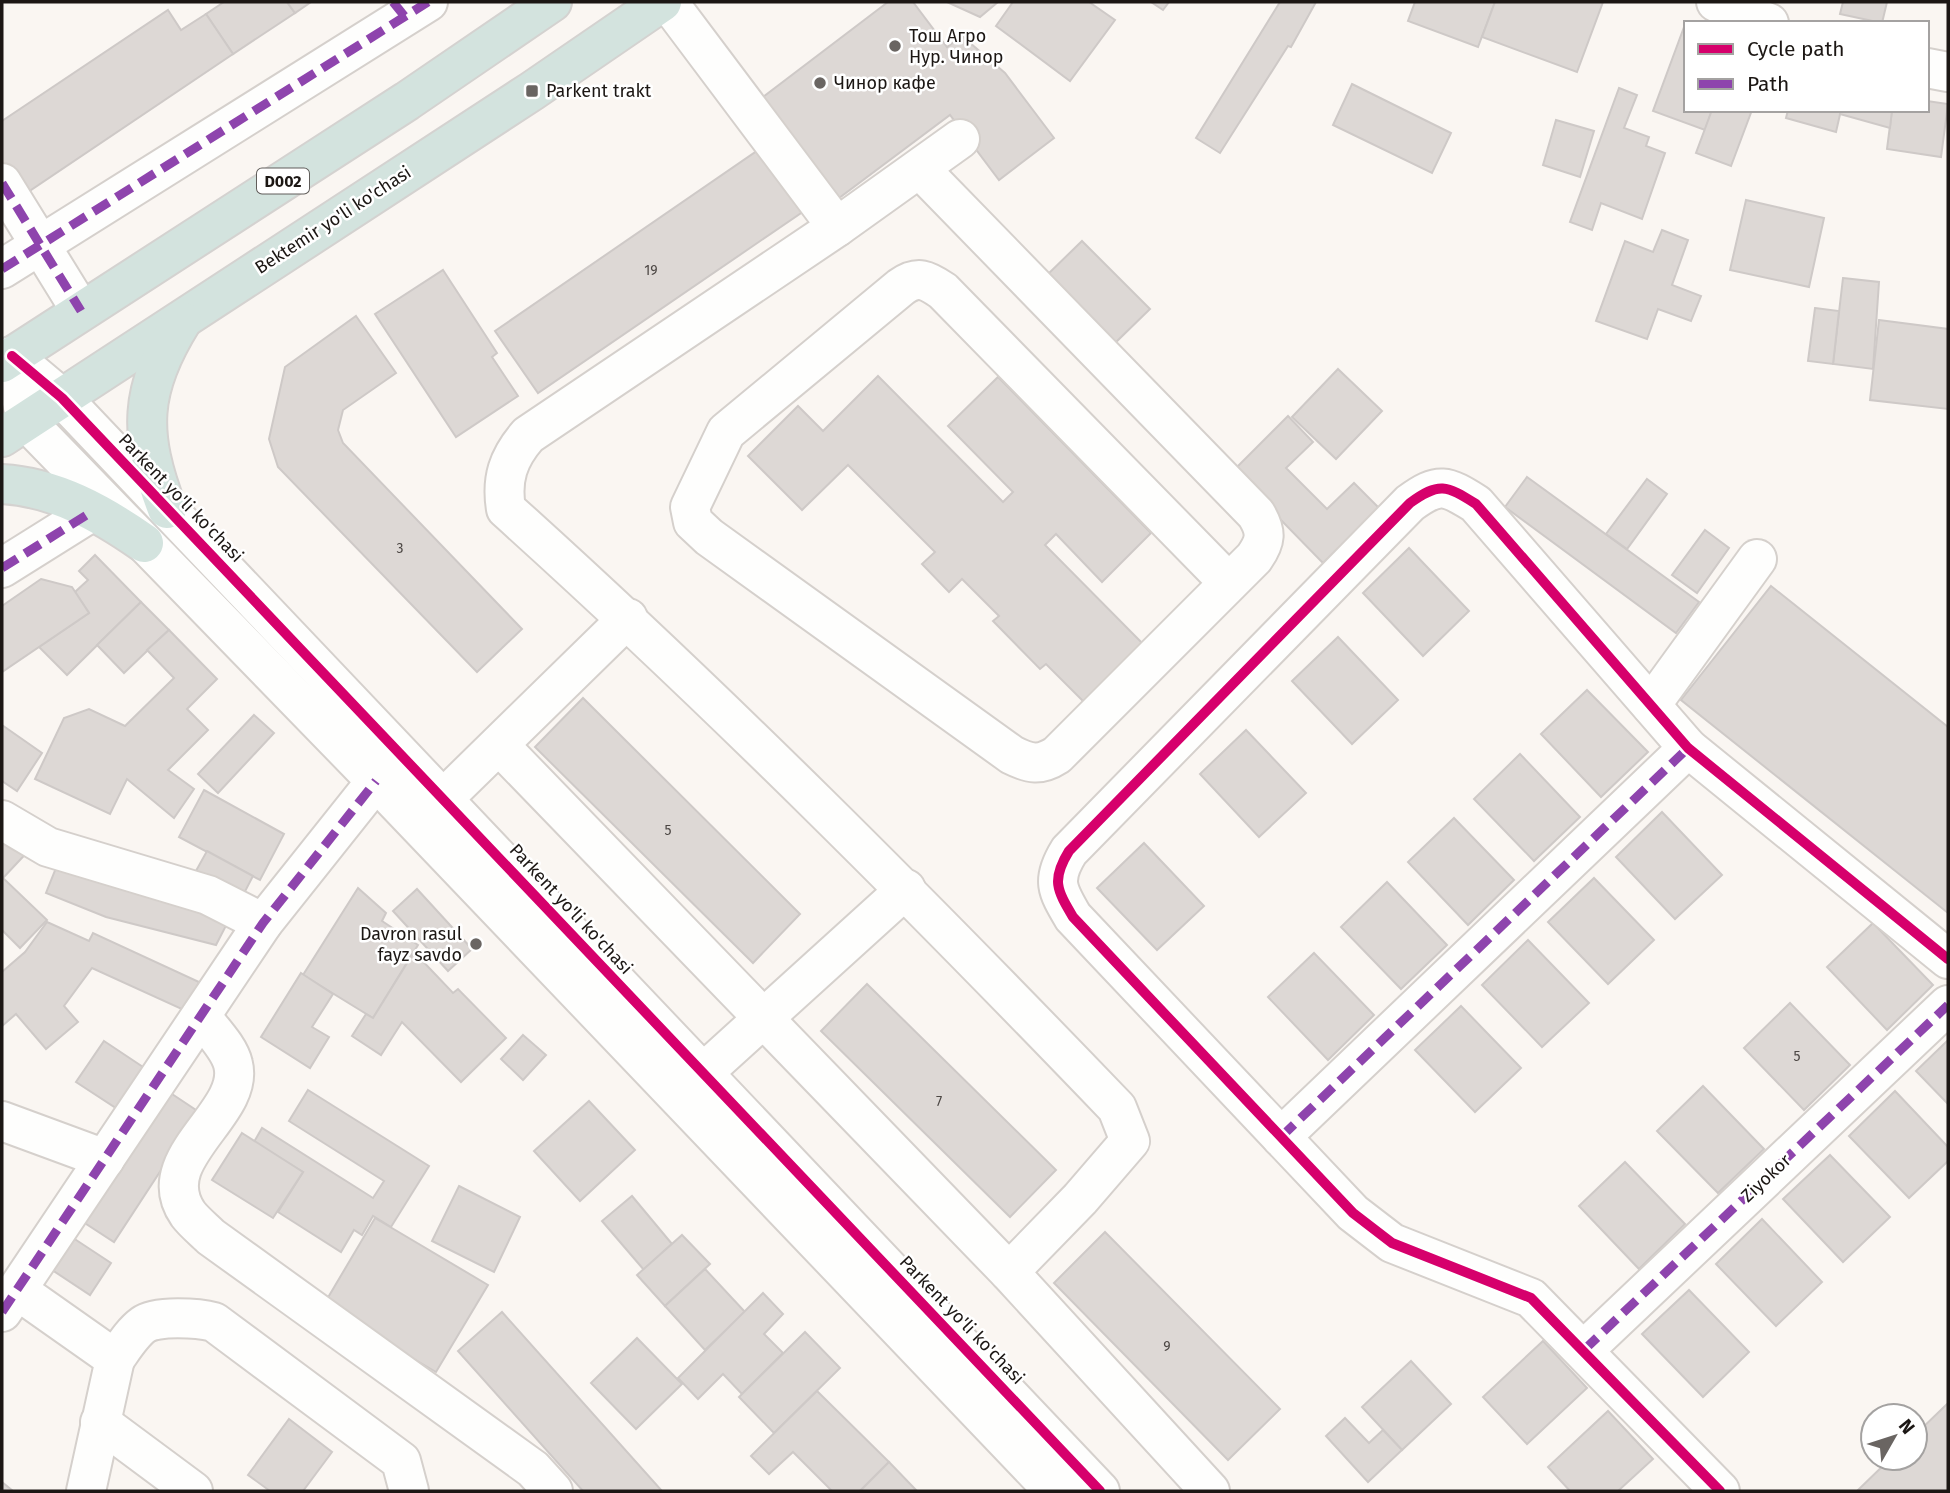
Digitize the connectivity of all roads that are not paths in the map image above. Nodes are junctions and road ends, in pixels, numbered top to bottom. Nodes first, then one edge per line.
1 (552, 2) edge
2 (662, 2) edge
3 (668, 2) edge
4 (1716, 2) edge
5 (409, 7) edge
6 (1764, 21) edge
7 (1929, 68) edge
8 (1948, 72) edge
9 (960, 139) dead end
10 (921, 170) junction
11 (2, 183) edge
12 (837, 228) junction
13 (40, 244) junction
14 (2, 269) edge
15 (81, 311) junction
16 (185, 316) junction
17 (7, 359) edge
18 (62, 398) junction
19 (14, 429) edge
20 (2, 484) edge
21 (167, 509) junction
22 (93, 511) junction
23 (144, 543) junction
24 (1757, 559) dead end
25 (2, 568) edge
26 (1229, 583) junction
27 (628, 618) junction
28 (1651, 705) junction
29 (499, 745) junction
30 (1688, 748) junction
31 (376, 781) junction
32 (443, 799) junction
33 (2, 820) edge
34 (906, 889) junction
35 (263, 923) junction
36 (1948, 959) edge
37 (1948, 1005) edge
38 (201, 1016) junction
39 (766, 1019) junction
40 (703, 1073) junction
41 (2, 1121) edge
42 (1281, 1137) junction
43 (105, 1159) junction
44 (1009, 1272) junction
45 (9, 1301) edge
46 (1584, 1350) junction
47 (115, 1359) junction
48 (100, 1422) junction
49 (86, 1491) edge
50 (193, 1491) edge
51 (409, 1491) edge
52 (554, 1491) edge
53 (1054, 1491) edge
54 (1100, 1491) edge
55 (1210, 1491) edge
56 (1720, 1491) edge

1 - 15 highway, D002
2 - 16 highway, Bektemir yo'li ko'chasi
3 - 12 street
4 - 6 street
5 - 13 street
7 - 8 street
9 - 10 street
10 - 12 street
10 - 26 street
11 - 13 street
12 - 27 street
13 - 14 street
13 - 15 street
15 - 17 highway, D002
16 - 18 highway, Bektemir yo'li ko'chasi
16 - 21 highway
17 - 18 street, Parkent yo'li ko'chasi
17 - 19 street
18 - 19 highway, Bektemir yo'li ko'chasi
18 - 21 street, Parkent yo'li ko'chasi
19 - 23 street
20 - 22 highway
21 - 32 street, Parkent yo'li ko'chasi
22 - 23 highway
22 - 25 street
23 - 31 street
24 - 28 street
26 - 26 street
27 - 29 street
27 - 34 street
28 - 30 street
28 - 42 street
29 - 32 street
29 - 39 street
30 - 36 street
30 - 42 street
31 - 35 street
31 - 53 street
32 - 40 street, Parkent yo'li ko'chasi
33 - 35 street
34 - 39 street
34 - 44 street
35 - 38 street
37 - 46 street, Ziyokor
38 - 43 street
38 - 52 street
39 - 40 street
39 - 44 street
40 - 54 street, Parkent yo'li ko'chasi
41 - 43 street
42 - 46 street
43 - 45 street
44 - 55 street
45 - 47 street
46 - 56 street
47 - 48 street
47 - 51 street
48 - 49 street
48 - 50 street

